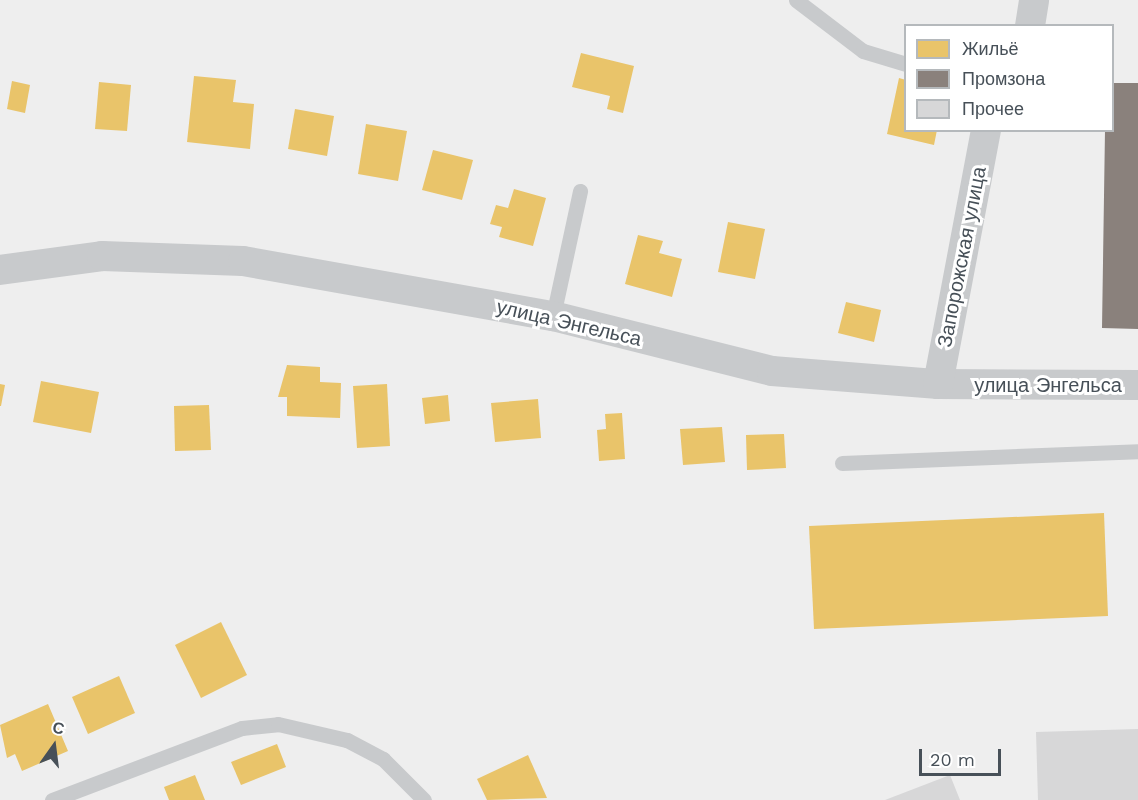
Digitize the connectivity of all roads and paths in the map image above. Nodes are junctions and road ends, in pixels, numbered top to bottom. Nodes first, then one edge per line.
1 (795, 0) edge
2 (1034, 0) edge
3 (1030, 24) edge
4 (904, 63) edge
5 (986, 132) edge
6 (580, 191) dead end
7 (0, 270) edge
8 (553, 316) junction
9 (938, 384) junction
10 (1138, 384) edge
11 (1138, 451) edge
12 (842, 463) dead end
13 (52, 800) edge
14 (424, 800) edge

1 - 4 lane
2 - 3 street
5 - 9 street, Запорожская улица
6 - 8 lane
7 - 8 street, улица Энгельса
8 - 9 street, улица Энгельса
9 - 10 street, улица Энгельса
11 - 12 lane
13 - 14 lane

